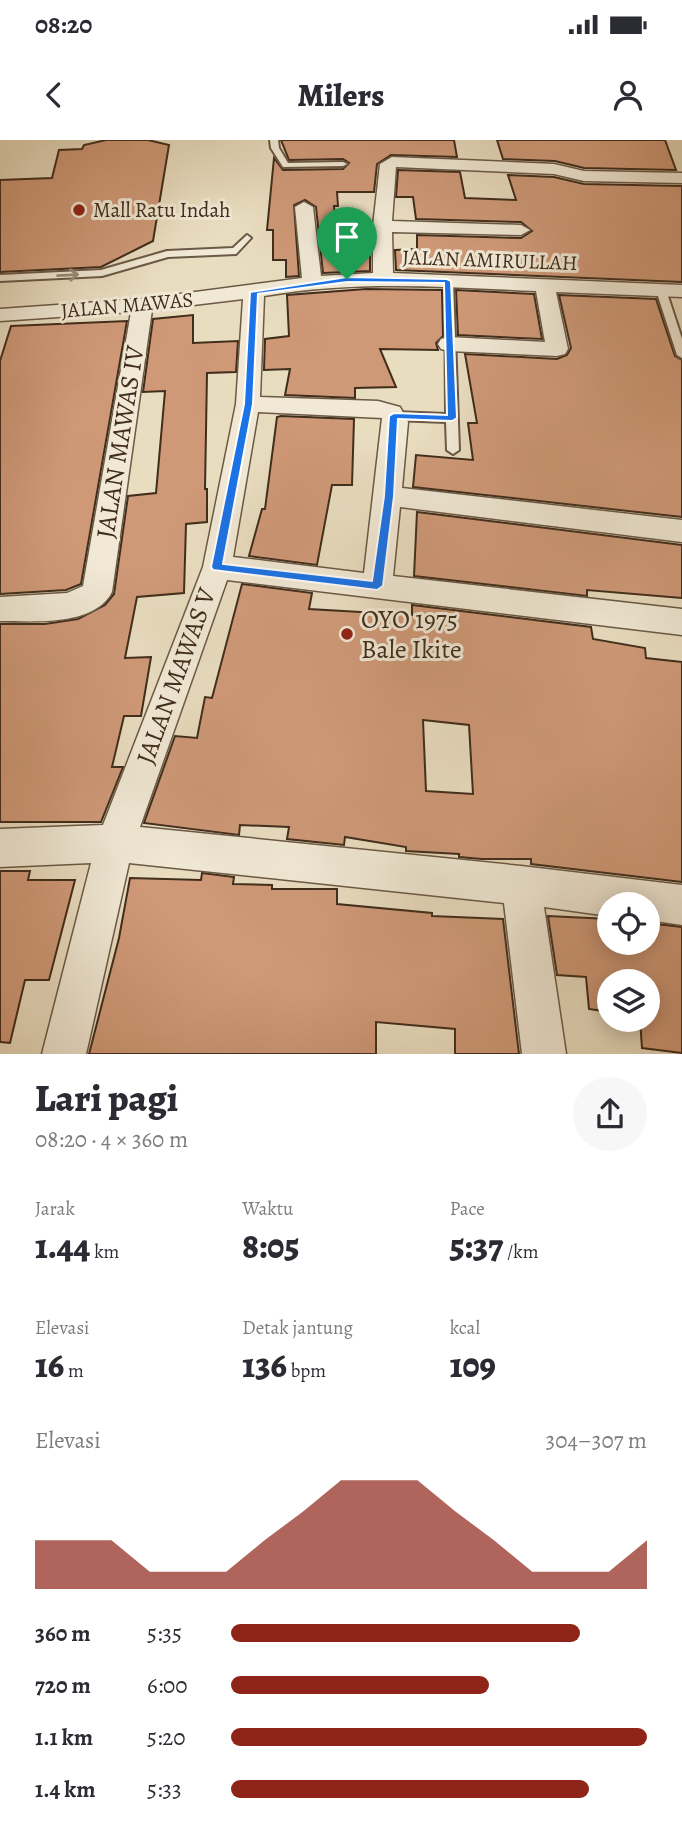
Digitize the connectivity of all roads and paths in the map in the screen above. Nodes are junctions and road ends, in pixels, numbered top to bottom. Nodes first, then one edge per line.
1 (274, 140) edge
2 (343, 164) dead end
3 (682, 178) edge
4 (304, 206) dead end
5 (382, 226) junction
6 (521, 230) dead end
7 (247, 238) dead end
8 (0, 278) edge
9 (383, 278) junction
10 (447, 281) junction
11 (312, 282) junction
12 (545, 285) junction
13 (661, 290) junction
14 (682, 290) edge
15 (254, 292) junction
16 (142, 305) junction
17 (2, 321) edge
18 (449, 344) junction
19 (682, 355) edge
20 (248, 404) junction
21 (394, 416) junction
22 (452, 418) junction
23 (453, 450) dead end
24 (389, 496) junction
25 (682, 531) edge
26 (217, 567) junction
27 (377, 586) junction
28 (0, 608) edge
29 (682, 622) edge
30 (115, 844) junction
31 (0, 849) edge
32 (521, 885) junction
33 (682, 905) edge
34 (64, 1054) edge
35 (544, 1054) edge

1 - 2 lane
3 - 5 street
4 - 11 street
5 - 6 street
5 - 9 street
8 -> 7 lane
9 - 10 street, JALAN AMIRULLAH
9 - 11 street, JALAN AMIRULLAH
10 - 12 street, JALAN AMIRULLAH
10 - 18 lane
11 - 15 street, JALAN AMIRULLAH
12 - 13 street, JALAN AMIRULLAH
12 - 18 street
13 - 14 street, JALAN AMIRULLAH
13 - 19 lane
15 - 16 street, JALAN MAWAS
15 - 20 street, JALAN MAWAS V
16 - 17 street, JALAN MAWAS
16 - 28 street, JALAN MAWAS IV
18 - 22 lane
20 - 21 street
20 - 26 street, JALAN MAWAS V
21 - 22 lane
21 - 24 street
22 - 23 lane
24 - 25 street
24 - 27 street
26 - 27 street
26 - 30 street, JALAN MAWAS V
27 - 29 street
30 - 31 street
30 - 32 street
30 - 34 street, JALAN MAWAS V
32 - 33 street
32 - 35 street

